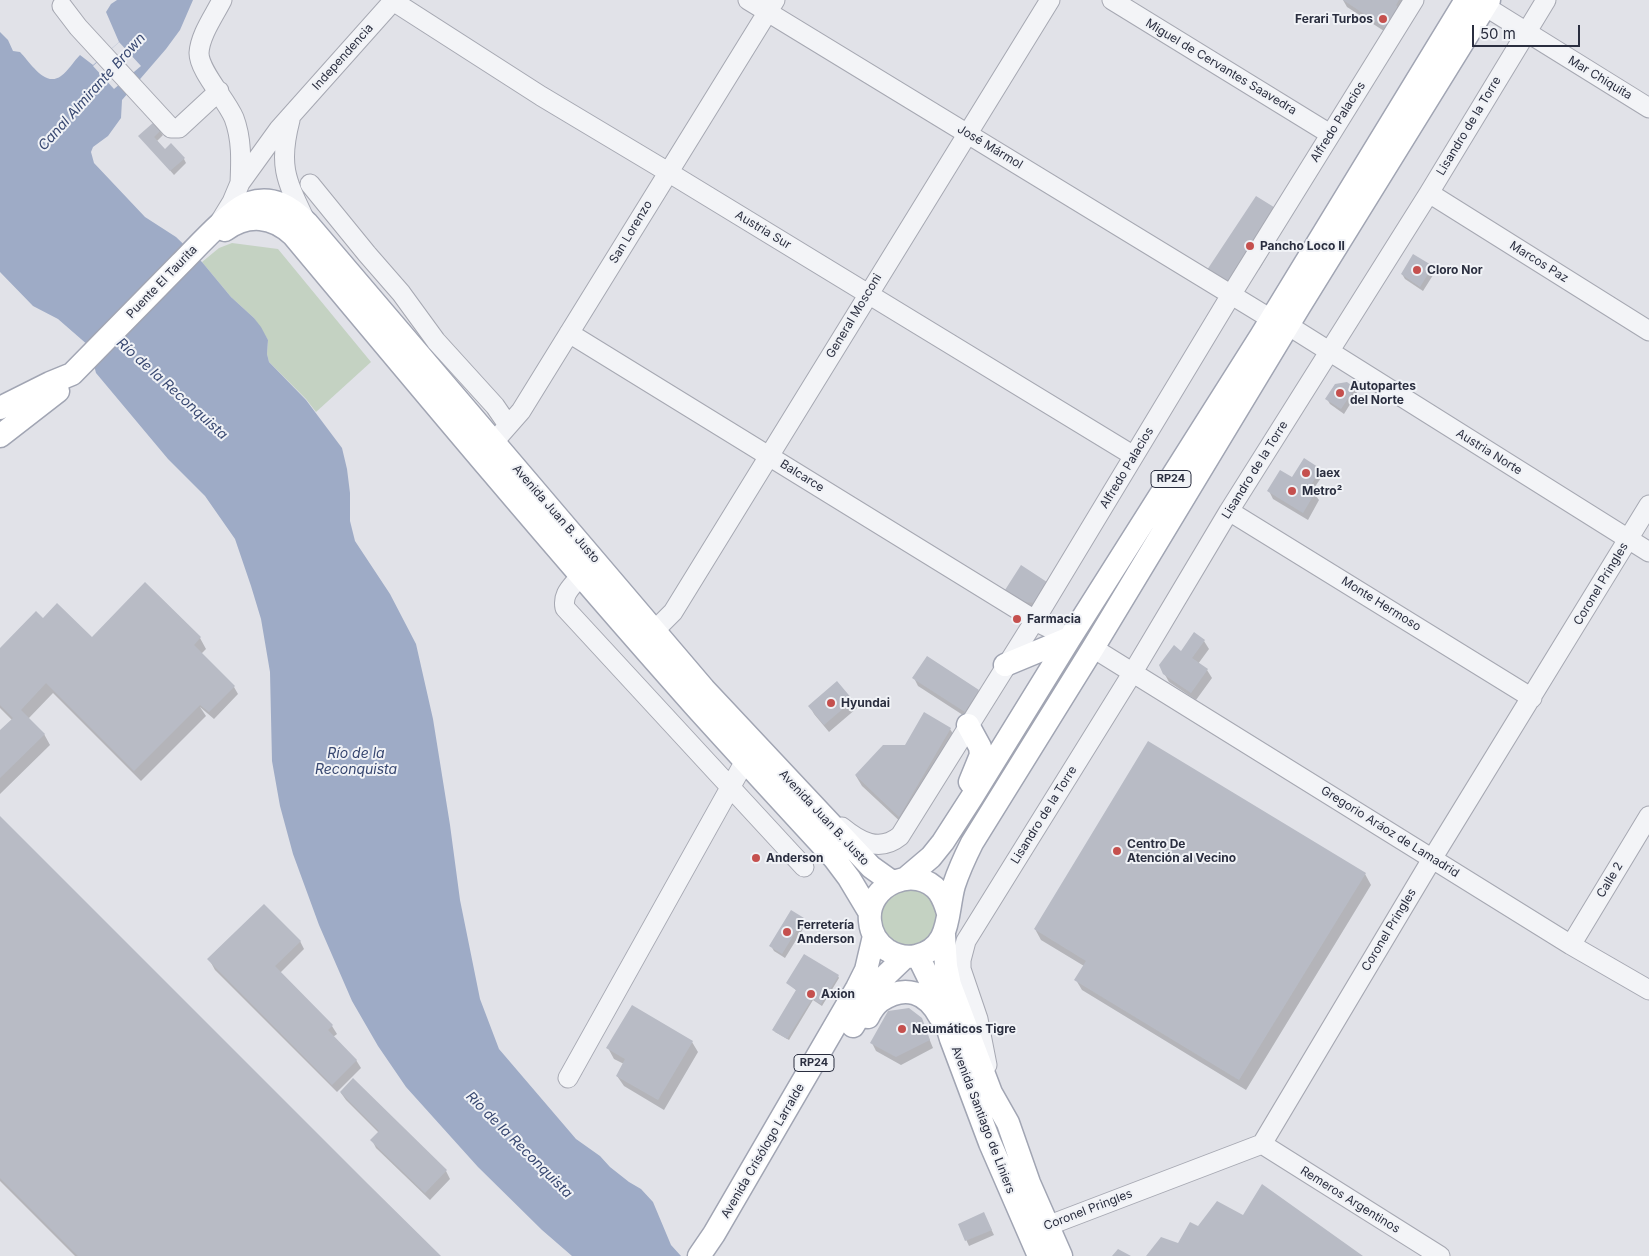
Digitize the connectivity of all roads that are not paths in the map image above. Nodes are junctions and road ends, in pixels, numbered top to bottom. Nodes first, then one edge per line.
1 (222, 0) edge
2 (748, 0) edge
3 (1050, 0) edge
4 (1112, 0) edge
5 (1414, 0) edge
6 (1546, 0) edge
7 (393, 1) edge
8 (1479, 1) edge
9 (62, 6) dead end
10 (771, 6) edge
11 (1526, 33) junction
12 (219, 91) junction
13 (1649, 108) edge
14 (292, 114) junction
15 (968, 133) junction
16 (1330, 134) junction
17 (668, 172) junction
18 (240, 183) junction
19 (310, 184) dead end
20 (1429, 193) junction
21 (307, 223) junction
22 (214, 233) junction
23 (868, 294) junction
24 (1231, 295) junction
25 (1280, 323) junction
26 (1649, 331) edge
27 (570, 333) junction
28 (1329, 352) junction
29 (75, 376) junction
30 (0, 408) edge
31 (0, 436) edge
32 (494, 442) junction
33 (769, 456) junction
34 (1134, 456) junction
35 (1649, 505) edge
36 (1230, 511) junction
37 (1628, 539) junction
38 (1649, 552) edge
39 (581, 575) junction
40 (1035, 620) junction
41 (655, 630) junction
42 (1070, 638) junction
43 (1093, 648) junction
44 (1005, 665) junction
45 (1133, 672) junction
46 (1532, 698) junction
47 (968, 725) junction
48 (745, 761) junction
49 (730, 787) junction
50 (802, 794) junction
51 (972, 797) junction
52 (1649, 816) edge
53 (1432, 859) junction
54 (804, 867) dead end
55 (898, 880) junction
56 (870, 913) junction
57 (946, 924) junction
58 (874, 936) junction
59 (966, 941) joint
60 (1571, 945) junction
61 (912, 956) junction
62 (1649, 990) edge
63 (848, 1036) junction
64 (951, 1039) junction
65 (568, 1078) dead end
66 (991, 1093) junction
67 (1262, 1144) junction
68 (749, 1187) junction
69 (1039, 1229) junction
70 (699, 1256) edge
71 (715, 1256) edge
72 (1039, 1256) edge
73 (1061, 1256) edge
74 (1440, 1256) edge

1 - 12 street
2 - 10 street, José Mármol
3 - 15 street, General Mosconi
4 - 16 street, Miguel de Cervantes Saavedra
5 - 16 street, Alfredo Palacios
6 - 11 street, Lisandro de la Torre
7 - 14 street, Independencia
7 - 17 street, Austria Sur
8 - 11 street, Mar Chiquita
8 - 25 main road, RP24
9 - 12 street
10 - 15 street, José Mármol
10 - 17 street, San Lorenzo
11 - 13 street, Mar Chiquita
11 - 20 street, Lisandro de la Torre
12 - 18 street
14 - 18 street, Independencia
14 - 21 street
15 - 23 street, General Mosconi
15 - 24 street, José Mármol
16 - 24 street, Alfredo Palacios
17 - 23 street, Austria Sur
17 - 27 street, San Lorenzo
18 - 22 street
19 - 32 street
20 - 26 street, Marcos Paz
20 - 28 street, Lisandro de la Torre
21 - 22 main road, Avenida Juan B. Justo
21 - 32 main road, Avenida Juan B. Justo
22 - 29 main road, Puente El Taurita
22 - 32 main road
23 - 33 street, General Mosconi
23 - 34 street, Austria Sur
24 - 25 street, José Mármol
24 - 34 street, Alfredo Palacios
25 - 28 street, Austria Norte
25 - 42 main road, RP24
25 - 43 main road, RP24
27 - 32 street, San Lorenzo
27 - 33 street, Balcarce
28 - 36 street, Lisandro de la Torre
28 - 37 street, Austria Norte
29 - 30 main road
29 - 31 main road
32 - 39 main road, Avenida Juan B. Justo
32 - 41 main road, Avenida Juan B. Justo
33 - 40 street, Balcarce
33 - 41 street, General Mosconi
34 - 40 street, Alfredo Palacios
35 - 37 street, Coronel Pringles
36 - 45 street, Lisandro de la Torre
36 - 46 street, Monte Hermoso
37 - 38 street, Austria Norte
37 - 46 street, Coronel Pringles
39 - 48 main road, Avenida Juan B. Justo
39 - 49 street
40 - 42 street, Balcarce
40 - 44 street, Alfredo Palacios
41 - 50 main road, Avenida Juan B. Justo
42 - 44 main road
42 - 51 main road, RP24
43 - 45 street, Gregorio Aráoz de Lamadrid
43 - 57 main road, RP24
44 - 47 street, Alfredo Palacios
45 - 53 street, Gregorio Aráoz de Lamadrid
45 - 59 street, Lisandro de la Torre
46 - 53 street, Coronel Pringles
47 - 50 street, Alfredo Palacios
47 - 51 main road
48 - 49 street
48 - 56 main road, Avenida Juan B. Justo
49 - 54 street
49 - 65 street
50 - 55 main road, Avenida Juan B. Justo
51 - 55 main road, RP24
52 - 60 street, Calle 2
53 - 60 street, Gregorio Aráoz de Lamadrid
53 - 67 street, Coronel Pringles
55 - 56 main road, RP24
55 - 57 main road
56 - 58 main road, RP24
57 - 61 main road, RP24
57 - 66 main road, Avenida Santiago de Liniers
58 - 61 main road
58 - 68 main road, Avenida Crisólogo Larralde / RP24
59 - 66 street, Avenida Santiago de Liniers
60 - 62 street, Gregorio Aráoz de Lamadrid
61 - 63 main road, Avenida Crisólogo Larralde / RP24
61 - 64 main road, Avenida Santiago de Liniers
63 - 64 main road
63 - 68 main road, Avenida Crisólogo Larralde / RP24
64 - 69 main road, Avenida Santiago de Liniers
66 - 69 main road, Avenida Santiago de Liniers
67 - 69 street, Coronel Pringles
67 - 74 street, Remeros Argentinos
68 - 70 main road, Avenida Crisólogo Larralde / RP24
68 - 71 main road, Avenida Crisólogo Larralde / RP24
69 - 72 main road, Avenida Santiago de Liniers
69 - 73 main road, Avenida Santiago de Liniers

